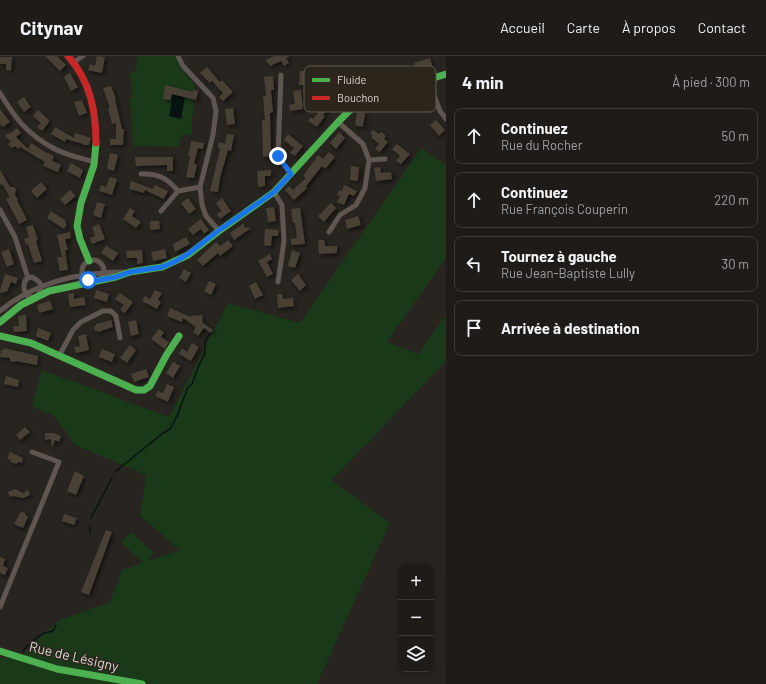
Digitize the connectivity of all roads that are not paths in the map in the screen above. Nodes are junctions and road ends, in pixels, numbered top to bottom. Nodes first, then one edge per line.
1 (68, 56) edge
2 (83, 56) edge
3 (178, 56) edge
4 (74, 62) junction
5 (446, 74) edge
6 (281, 75) dead end
7 (436, 77) edge
8 (0, 93) edge
9 (436, 101) edge
10 (348, 112) edge
11 (446, 119) edge
12 (338, 122) junction
13 (386, 159) dead end
14 (369, 160) junction
15 (94, 162) junction
16 (141, 174) dead end
17 (291, 174) junction
18 (200, 187) junction
19 (178, 191) junction
20 (274, 192) junction
21 (0, 211) edge
22 (161, 211) dead end
23 (218, 231) junction
24 (329, 232) dead end
25 (89, 261) junction
26 (130, 272) junction
27 (103, 274) junction
28 (84, 276) junction
29 (28, 278) junction
30 (95, 281) junction
31 (278, 282) dead end
32 (42, 286) junction
33 (25, 293) junction
34 (36, 297) junction
35 (0, 311) edge
36 (0, 322) edge
37 (0, 336) edge
38 (179, 336) dead end
39 (120, 338) dead end
40 (59, 356) junction
41 (32, 452) dead end
42 (0, 607) edge
43 (0, 651) edge
44 (142, 684) edge

1 - 4 street
2 - 4 street
3 - 18 street
4 - 15 street
5 - 7 street
6 - 17 street
8 - 15 street
9 - 11 street
10 - 12 street
12 - 14 street
12 - 17 street
13 - 14 street
14 - 24 street
15 - 25 street
16 - 19 street
17 - 20 street
18 - 19 street
18 - 23 street
19 - 22 street
20 - 23 street
20 - 31 street
21 - 29 street
23 - 26 street
25 - 27 street
25 - 28 street
26 - 27 street
26 - 30 street
27 - 28 street
27 - 30 street
28 - 30 street
28 - 32 street
29 - 32 street
29 - 33 street
30 - 34 street
32 - 33 street
32 - 34 street
33 - 34 street
33 - 35 street
34 - 36 street
37 - 40 street
38 - 40 street
39 - 40 street
41 - 42 street
43 - 44 street, Rue de Lésigny

